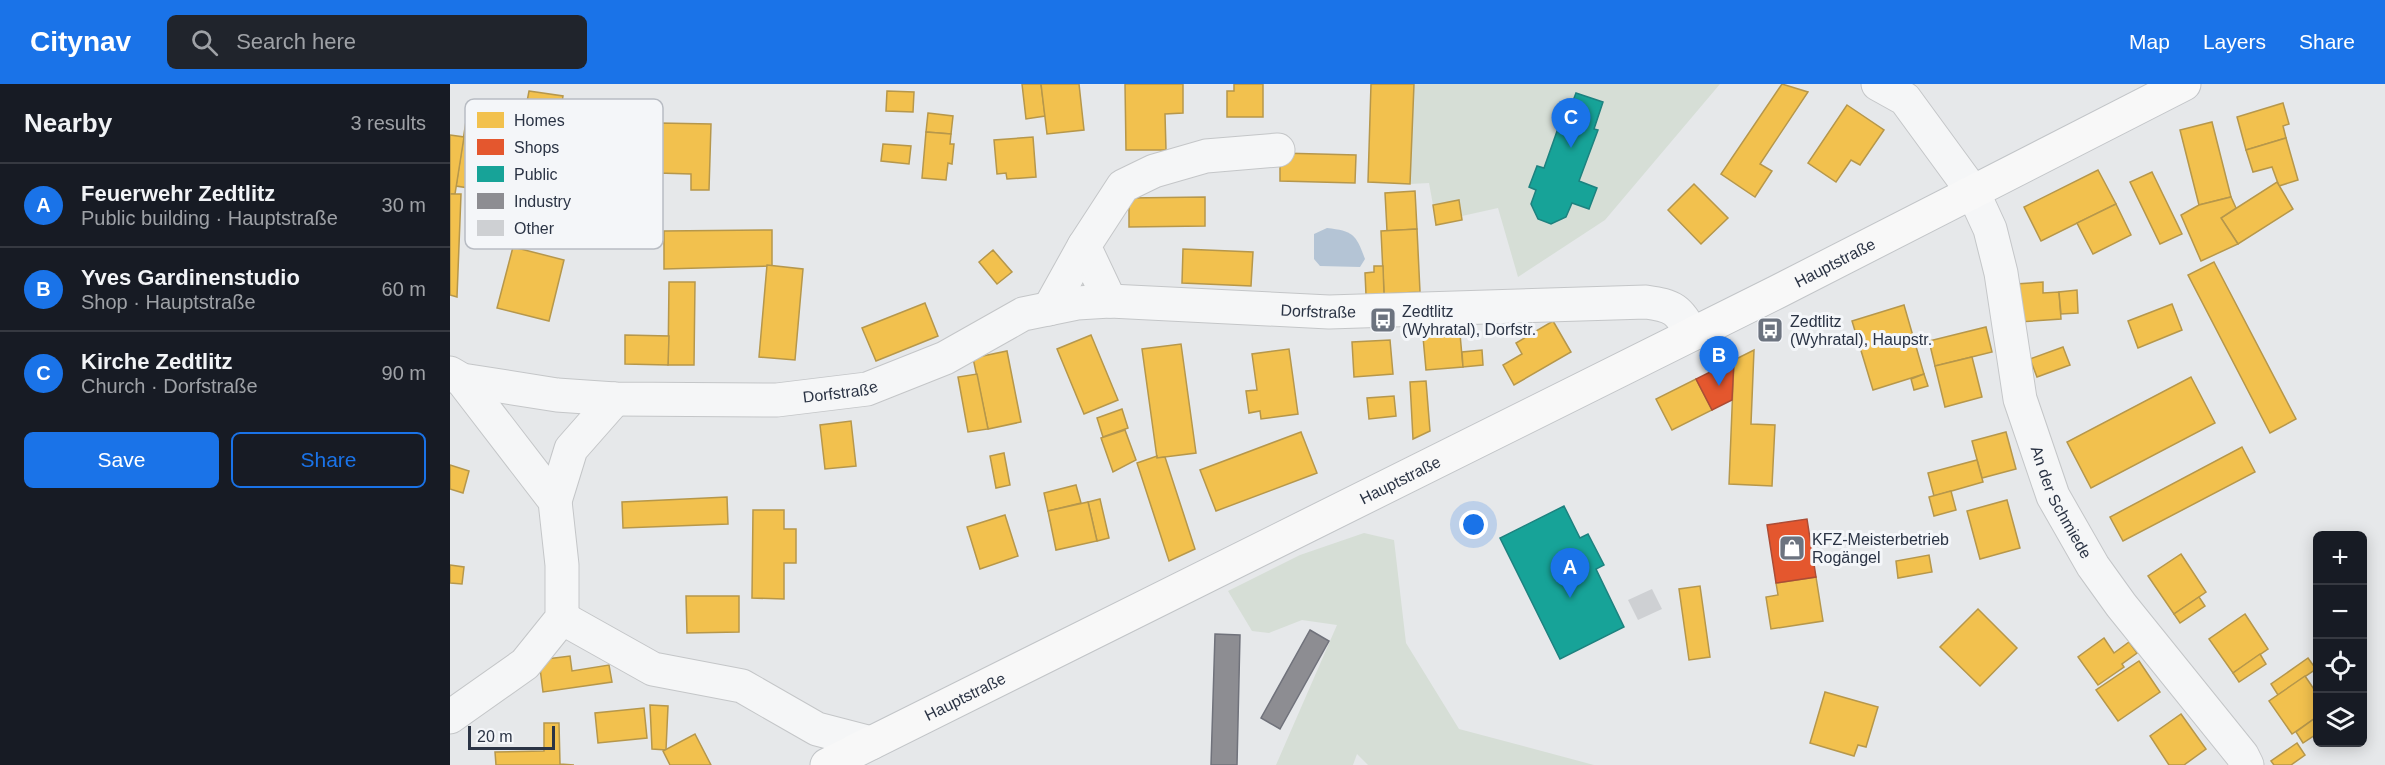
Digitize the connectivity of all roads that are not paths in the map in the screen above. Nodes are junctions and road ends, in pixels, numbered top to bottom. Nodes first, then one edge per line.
1 (1878, 84) edge
2 (2184, 84) edge
3 (1278, 150) dead end
4 (1973, 192) junction
5 (1084, 246) junction
6 (1110, 301) junction
7 (1049, 309) junction
8 (1692, 334) junction
9 (456, 376) edge
10 (615, 399) junction
11 (555, 501) junction
12 (562, 618) junction
13 (450, 717) edge
14 (871, 743) junction
15 (827, 765) edge
16 (2247, 765) edge

1 - 4 street
2 - 4 main road, Hauptstraße
3 - 5 street
4 - 8 main road, Hauptstraße
4 - 16 street, An der Schmiede
5 - 6 street
5 - 7 street
6 - 7 street, Dorfstraße
6 - 8 street, Dorfstraße
7 - 10 street, Dorfstraße
8 - 14 main road, Hauptstraße
9 - 10 street, Dorfstraße
9 - 11 street, Dorfstraße
10 - 11 street
11 - 12 street
12 - 13 street
12 - 14 street
14 - 15 main road, Hauptstraße

